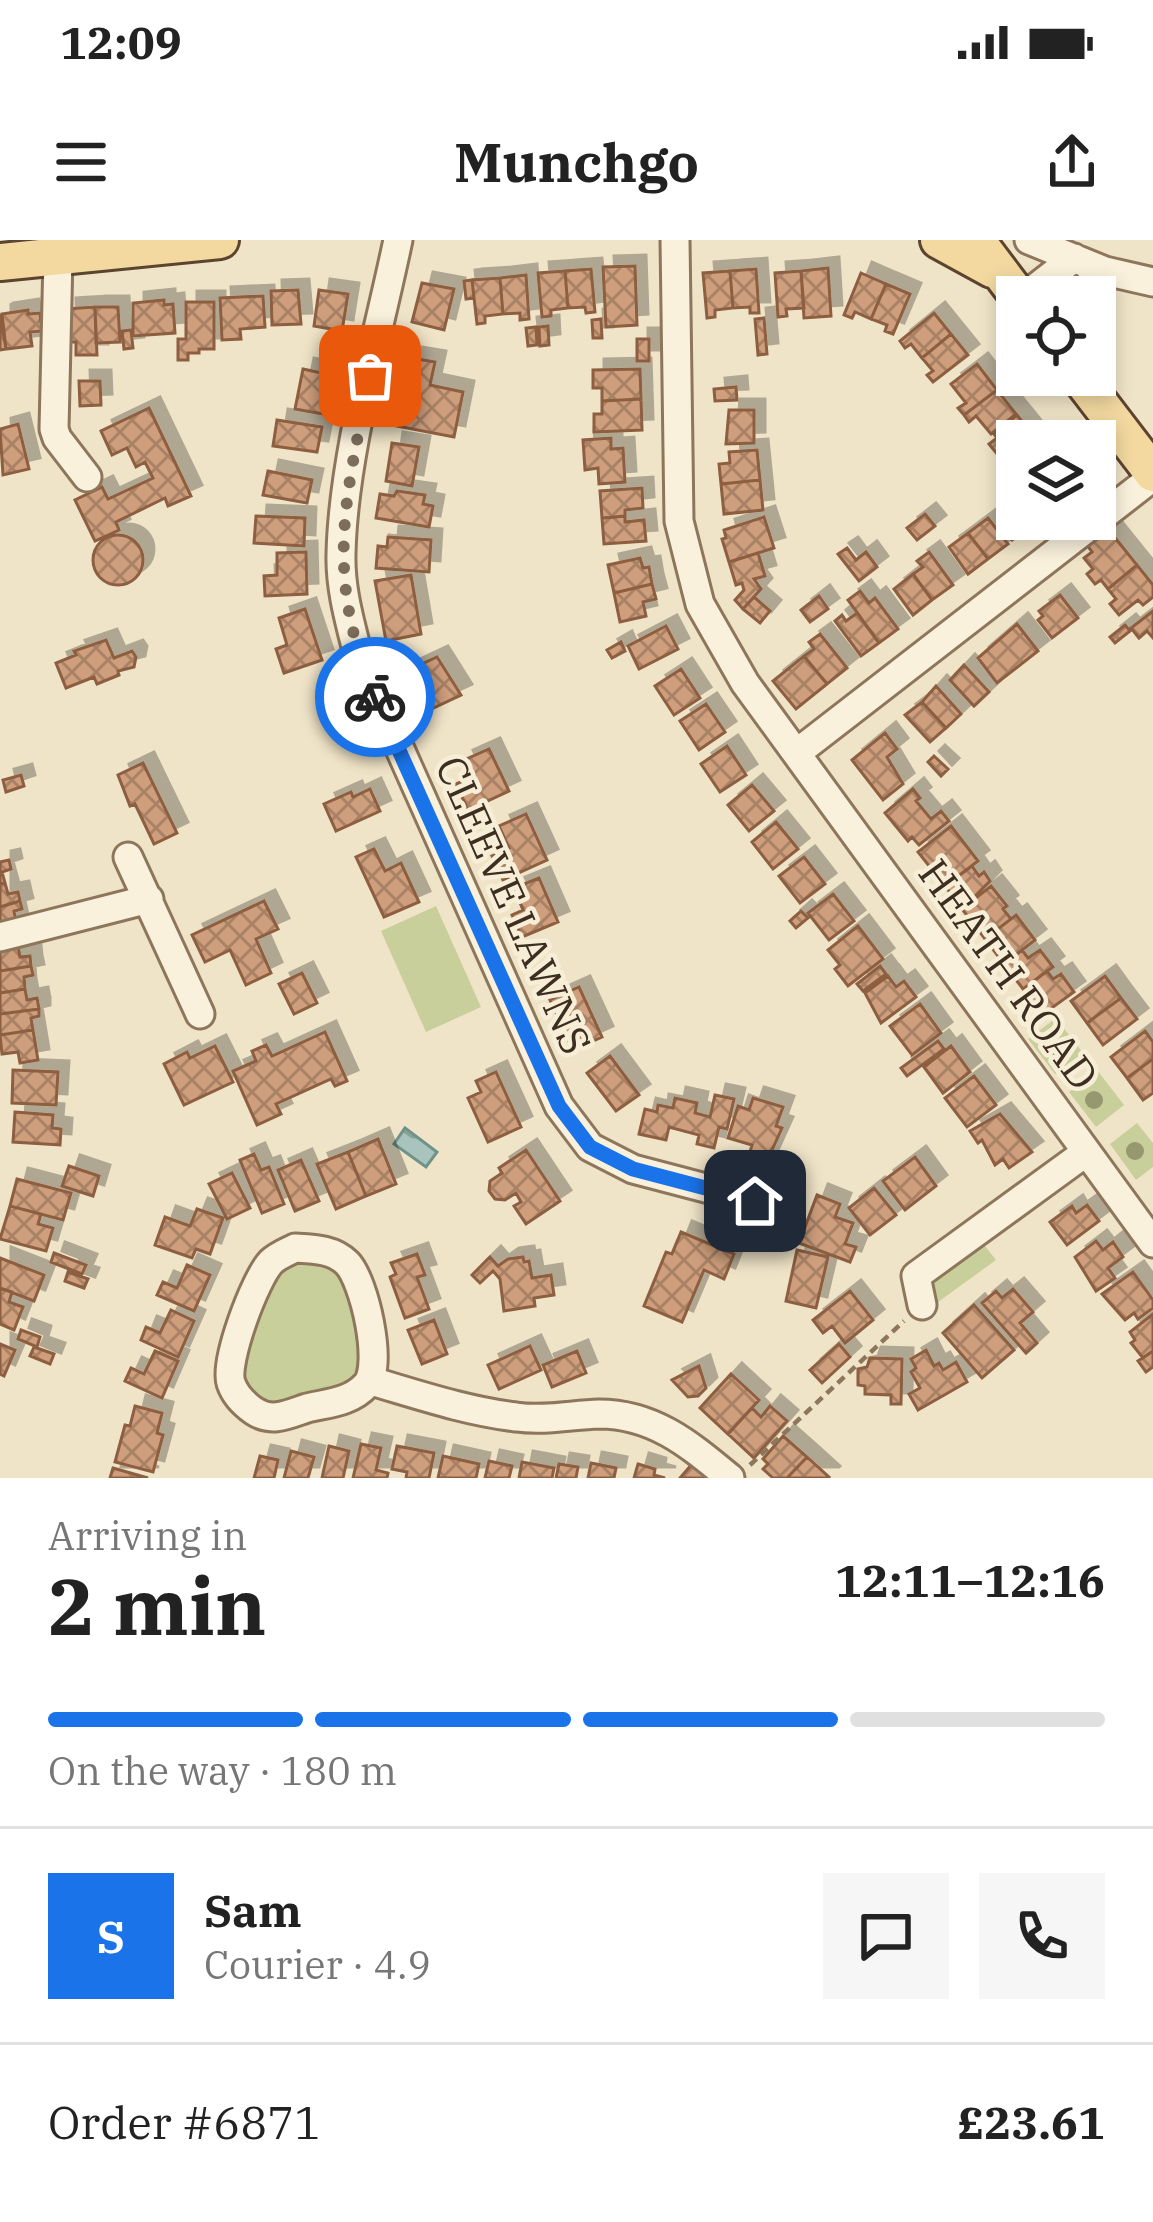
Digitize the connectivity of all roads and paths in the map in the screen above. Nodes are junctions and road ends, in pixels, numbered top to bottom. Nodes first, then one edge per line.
1 (220, 240) edge
2 (398, 240) edge
3 (675, 240) edge
4 (939, 240) edge
5 (976, 240) edge
6 (1029, 240) edge
7 (58, 256) junction
8 (1074, 257) junction
9 (0, 262) edge
10 (1105, 271) junction
11 (1004, 276) edge
12 (1038, 276) edge
13 (1099, 276) edge
14 (996, 277) edge
15 (1153, 282) edge
16 (1094, 396) edge
17 (1153, 475) edge
18 (88, 477) dead end
19 (798, 752) junction
20 (128, 857) dead end
21 (148, 899) junction
22 (0, 937) edge
23 (200, 1014) dead end
24 (1085, 1153) junction
25 (755, 1201) dead end
26 (1153, 1243) edge
27 (922, 1305) joint
28 (371, 1381) junction
29 (734, 1478) edge

1 - 7 main road
2 - 25 street, CLEEVE LAWNS
3 - 19 street, HEATH ROAD
4 - 14 main road
5 - 11 main road
6 - 8 street
7 - 9 main road
7 - 18 street
8 - 10 street
8 - 12 street
10 - 13 street
10 - 15 street
16 - 17 main road
17 - 19 street
19 - 24 street, HEATH ROAD
20 - 21 street
21 - 22 street
21 - 23 street
24 - 26 street, HEATH ROAD
24 - 27 street
27 - 29 path
28 - 28 street
28 - 29 street

